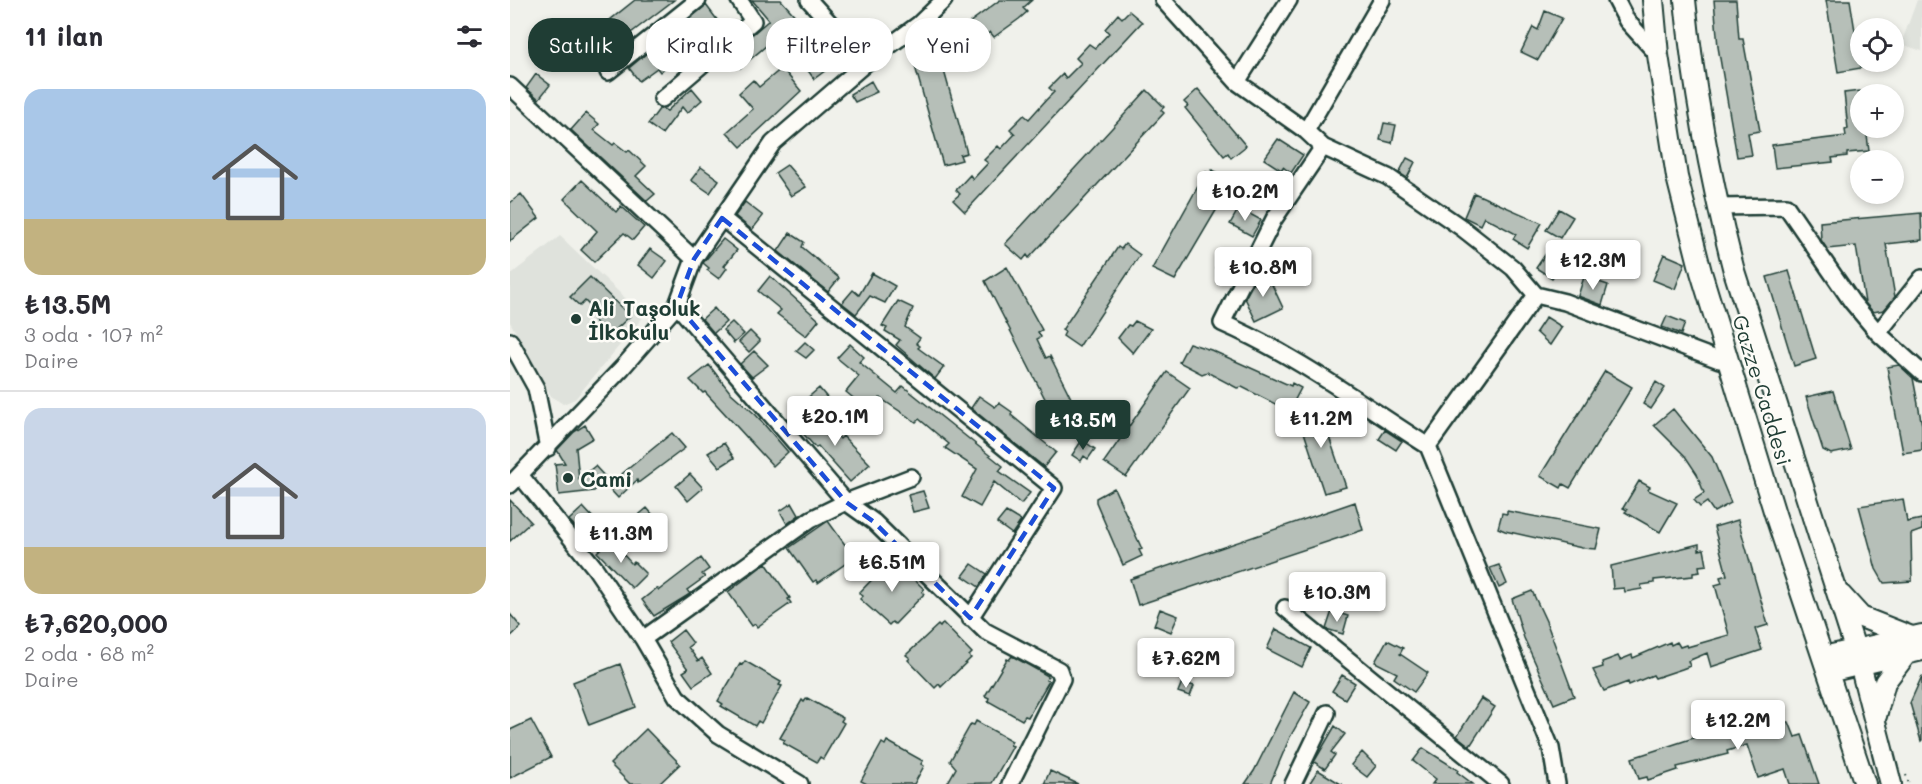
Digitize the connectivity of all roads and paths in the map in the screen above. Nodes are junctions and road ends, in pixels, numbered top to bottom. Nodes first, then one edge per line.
1 (698, 0) edge
2 (738, 0) edge
3 (809, 0) edge
4 (944, 0) edge
5 (1163, 0) edge
6 (1289, 0) edge
7 (1382, 0) edge
8 (1616, 0) edge
9 (1653, 0) edge
10 (1685, 0) edge
11 (825, 18) edge
12 (893, 43) edge
13 (634, 51) edge
14 (1658, 55) junction
15 (856, 72) edge
16 (1237, 82) junction
17 (510, 86) edge
18 (662, 99) dead end
19 (1306, 131) junction
20 (1323, 147) junction
21 (1717, 207) junction
22 (722, 218) junction
23 (694, 259) junction
24 (1922, 278) edge
25 (1536, 295) junction
26 (677, 305) junction
27 (1878, 333) junction
28 (510, 341) edge
29 (1729, 358) junction
30 (1922, 373) edge
31 (1428, 446) junction
32 (548, 448) junction
33 (911, 477) dead end
34 (515, 480) edge
35 (846, 502) junction
36 (1833, 585) junction
37 (1285, 608) dead end
38 (970, 618) junction
39 (643, 639) junction
40 (1916, 644) edge
41 (1857, 657) junction
42 (1826, 664) junction
43 (1327, 713) dead end
44 (1875, 718) junction
45 (800, 784) edge
46 (1010, 784) edge
47 (1293, 784) edge
48 (1501, 784) edge
49 (1557, 784) edge
50 (1865, 784) edge
51 (1891, 784) edge

1 - 13 street
2 - 18 street
3 - 11 street
4 - 12 street
5 - 16 street
6 - 16 street
7 - 19 street
8 - 14 street
9 - 14 main road, Gazze Caddesi
10 - 21 main road, Gazze Caddesi
14 - 29 main road, Gazze Caddesi
15 - 22 street
16 - 19 street
17 - 23 street
19 - 20 street
20 - 25 street
20 - 31 street
21 - 27 street
21 - 36 main road, Gazze Caddesi
22 - 23 street
22 - 38 street
23 - 26 street
24 - 27 street
25 - 29 street
25 - 31 street
26 - 32 street
26 - 35 street
27 - 30 street
28 - 32 street
29 - 42 main road, Gazze Caddesi
31 - 49 street
32 - 34 street
33 - 35 street
34 - 39 street
35 - 38 street
35 - 39 street
36 - 40 main road
36 - 41 main road, Gazze Caddesi
37 - 48 street
38 - 46 street
39 - 45 street
40 - 41 main road
40 - 44 main road
41 - 42 main road
41 - 44 main road, Gazze Caddesi
42 - 50 main road, Gazze Caddesi
43 - 47 street
44 - 51 main road, Gazze Caddesi

